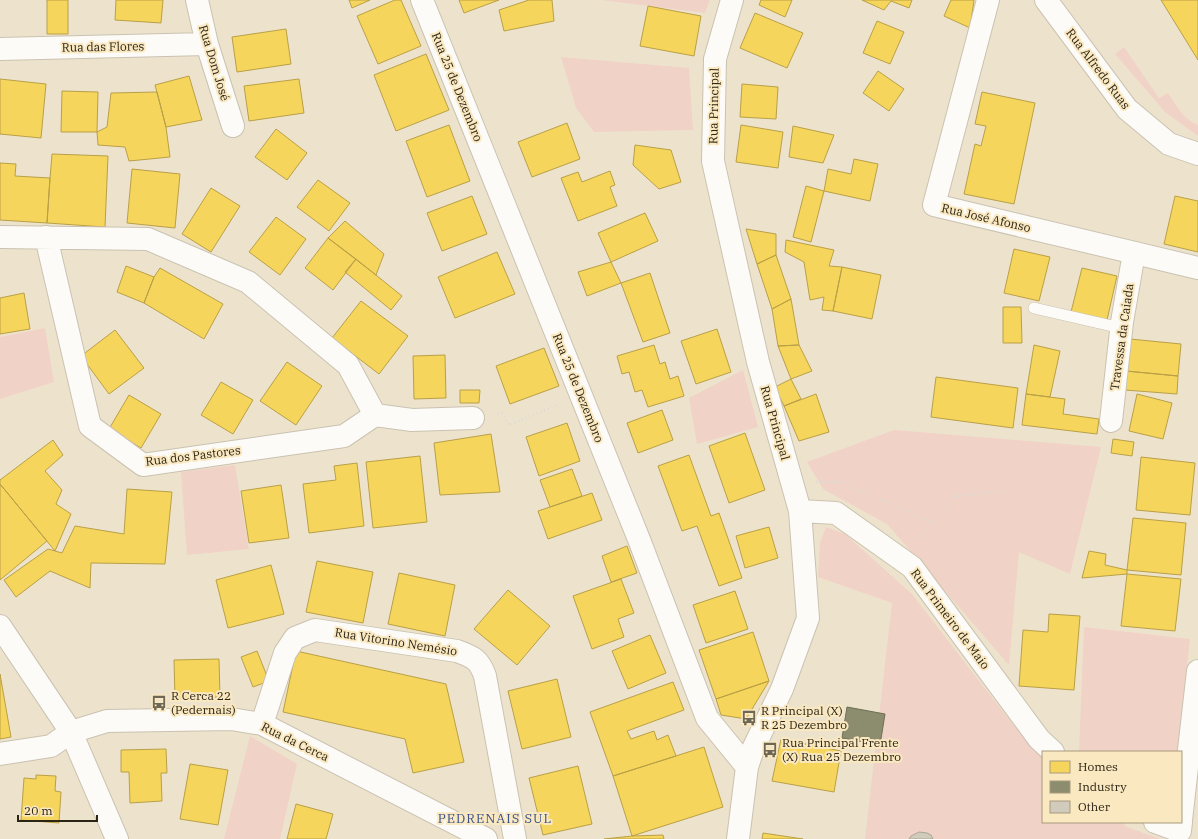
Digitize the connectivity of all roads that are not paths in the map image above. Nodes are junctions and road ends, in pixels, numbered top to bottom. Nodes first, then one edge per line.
1 (197, 0) edge
2 (422, 0) edge
3 (732, 0) edge
4 (988, 0) edge
5 (1047, 0) edge
6 (207, 44) junction
7 (0, 49) edge
8 (233, 126) dead end
9 (1198, 154) edge
10 (0, 237) edge
11 (46, 237) junction
12 (1134, 253) junction
13 (1198, 268) edge
14 (1034, 308) dead end
15 (1121, 328) junction
16 (375, 414) junction
17 (474, 418) road end
18 (1111, 421) dead end
19 (800, 510) junction
20 (1, 630) edge
21 (1198, 671) edge
22 (262, 724) junction
23 (71, 732) junction
24 (1195, 738) edge
25 (1052, 751) edge
26 (0, 760) edge
27 (747, 767) junction
28 (1182, 813) edge
29 (1168, 823) edge
30 (1180, 824) edge
31 (117, 839) edge
32 (486, 839) edge
33 (515, 839) edge
34 (738, 839) edge

1 - 6 street, Rua Dom José
2 - 27 street, Rua 25 de Dezembro
3 - 19 street, Rua Principal
4 - 12 street, Rua José Afonso
5 - 9 street, Rua Alfredo Ruas
6 - 7 street, Rua das Flores
6 - 8 street, Rua Dom José
10 - 11 street
11 - 16 street
11 - 16 street, Rua dos Pastores
12 - 13 street, Rua José Afonso
12 - 15 street, Travessa da Caiada
14 - 15 lane
15 - 18 street, Travessa da Caiada
16 - 17 street
19 - 25 street, Rua Primeiro de Maio
19 - 27 street, Rua Principal
20 - 23 street
21 - 24 street
22 - 23 street, Rua da Cerca
22 - 32 street, Rua da Cerca
22 - 33 street, Rua Vitorino Nemésio
23 - 26 street, Rua da Cerca
23 - 31 street
24 - 28 street
27 - 34 street, Rua Principal
29 - 30 street

